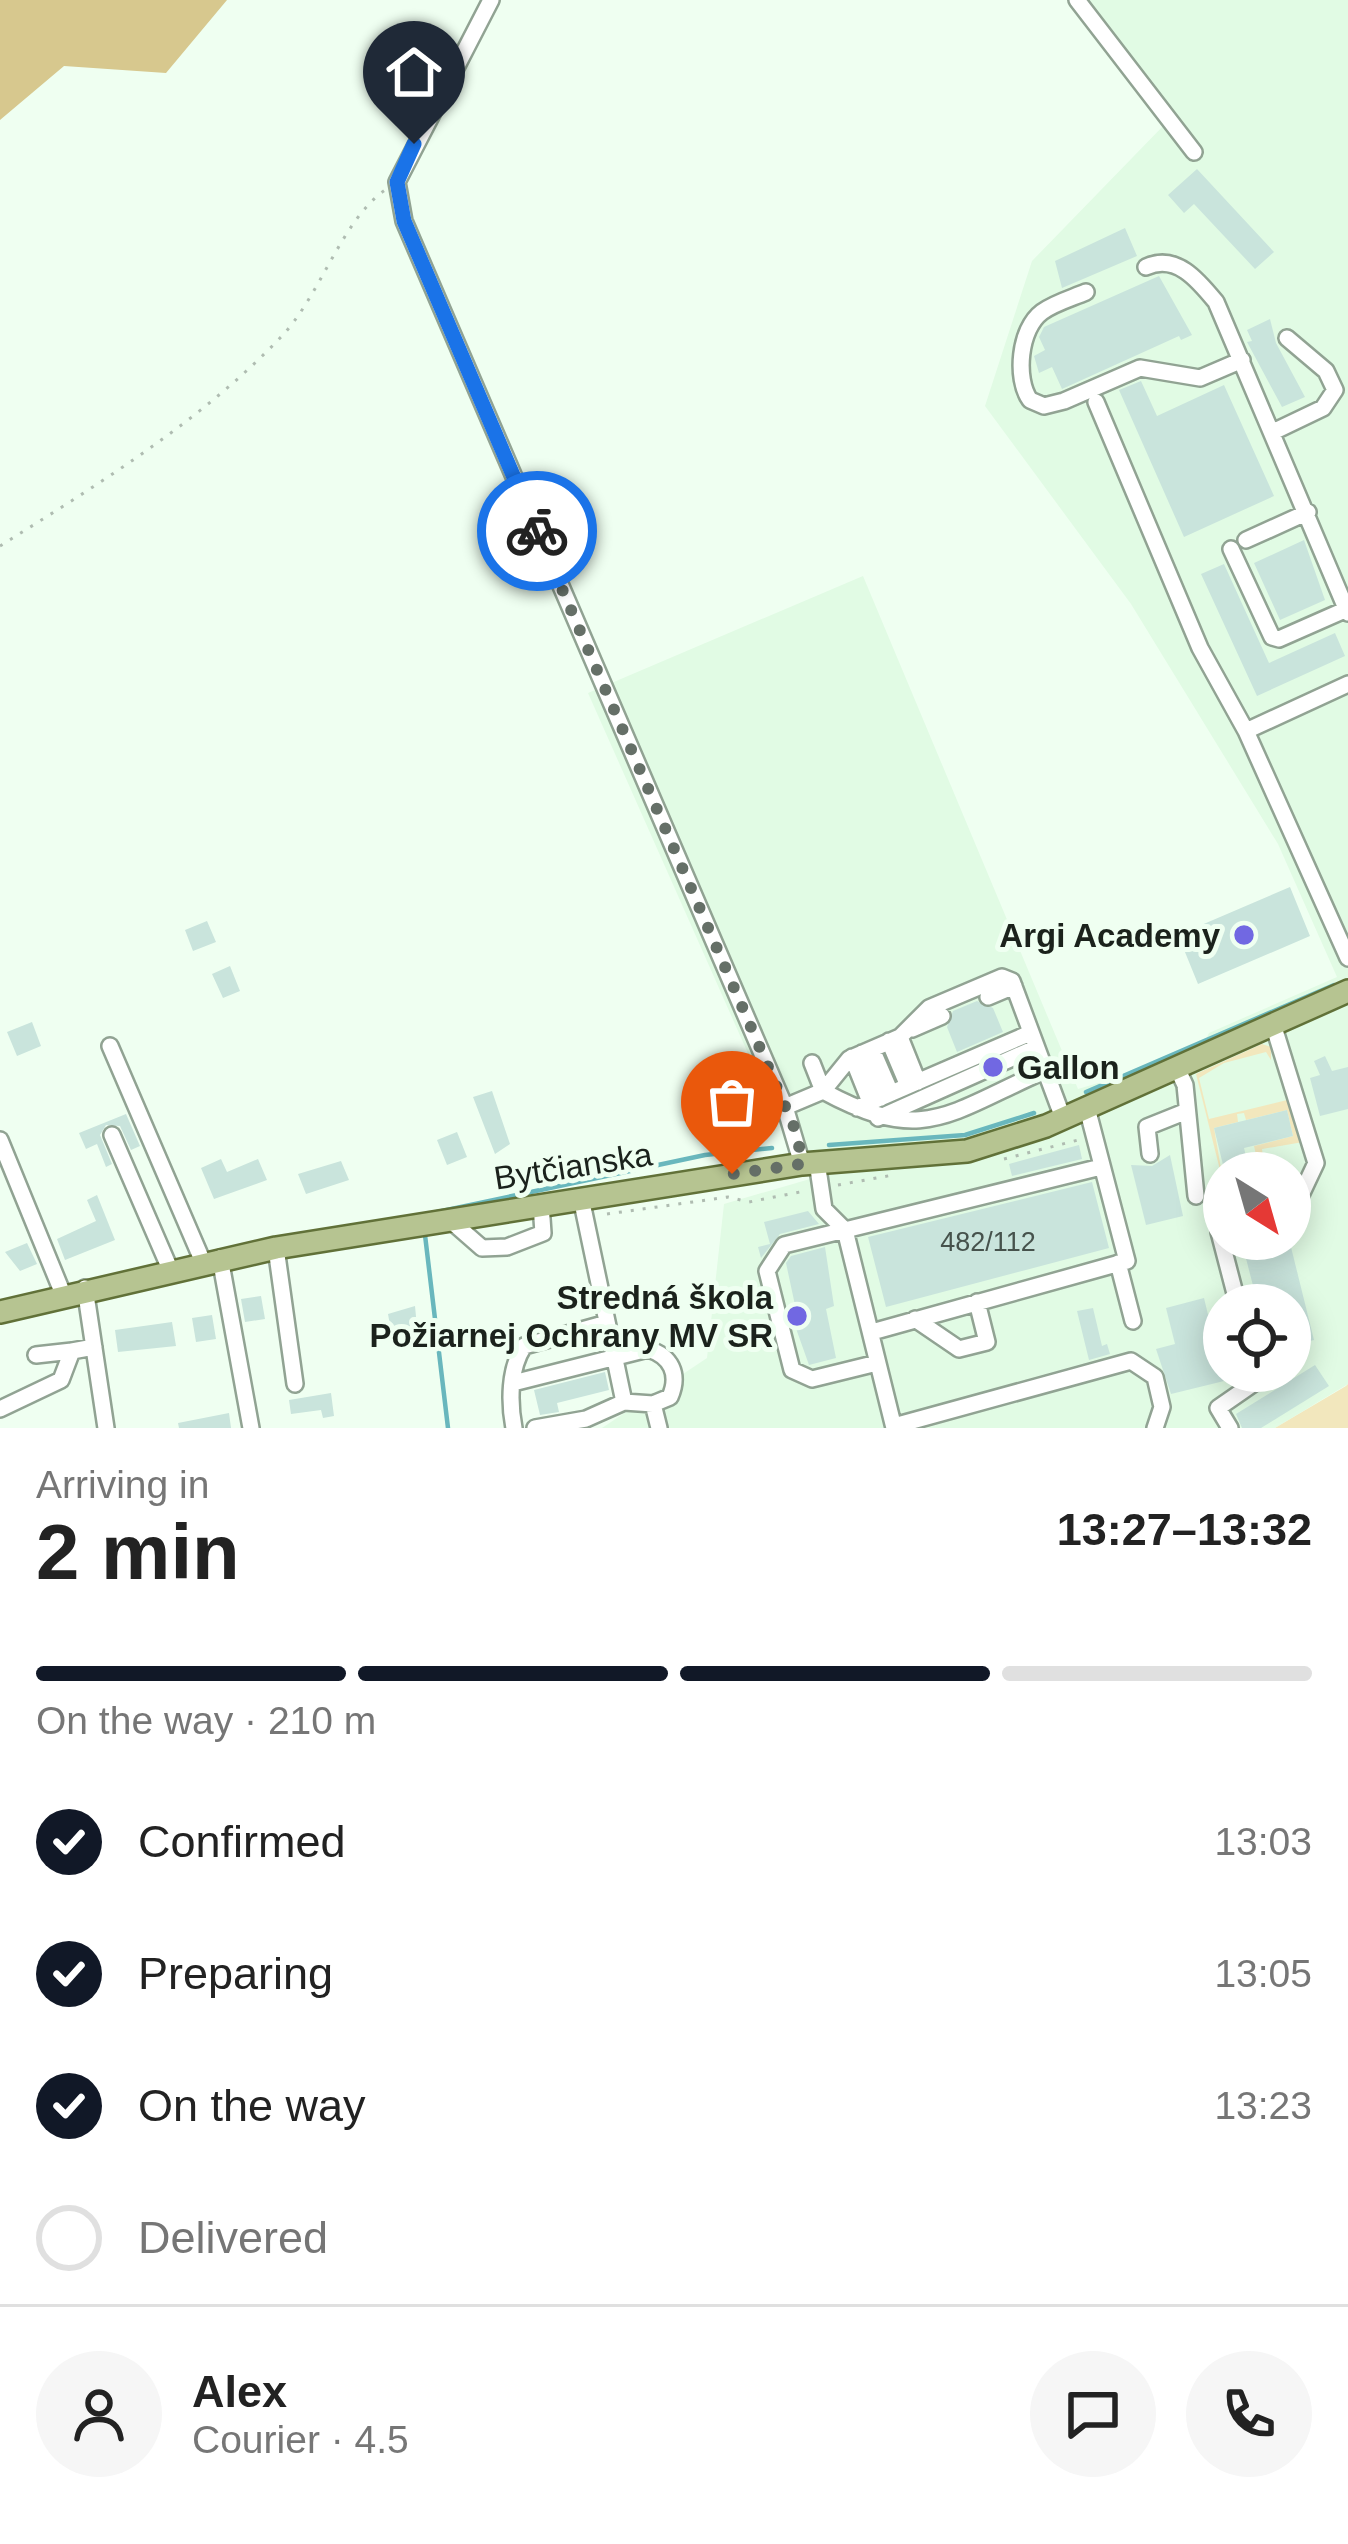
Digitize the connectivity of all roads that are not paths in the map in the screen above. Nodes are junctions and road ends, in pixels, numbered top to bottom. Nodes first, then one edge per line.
1 (491, 0) edge
2 (1076, 0) edge
3 (1194, 152) dead end
4 (1146, 267) dead end
5 (1086, 292) dead end
6 (1287, 338) dead end
7 (1242, 360) junction
8 (1096, 402) dead end
9 (1273, 432) junction
10 (1308, 512) junction
11 (1347, 611) edge
12 (1348, 684) edge
13 (1246, 731) junction
14 (1348, 958) edge
15 (1013, 984) junction
16 (1348, 991) edge
17 (988, 997) dead end
18 (942, 1016) dead end
19 (1273, 1024) junction
20 (899, 1036) junction
21 (110, 1046) dead end
22 (1036, 1052) junction
23 (862, 1053) junction
24 (812, 1063) dead end
25 (1177, 1068) junction
26 (913, 1084) junction
27 (824, 1090) junction
28 (785, 1107) junction
29 (876, 1108) junction
30 (1087, 1108) junction
31 (1187, 1111) junction
32 (1063, 1118) junction
33 (112, 1135) dead end
34 (0, 1141) edge
35 (1150, 1154) dead end
36 (810, 1163) junction
37 (1101, 1167) junction
38 (1311, 1174) edge
39 (1196, 1196) dead end
40 (541, 1204) junction
41 (583, 1207) junction
42 (450, 1220) junction
43 (845, 1230) junction
44 (276, 1248) junction
45 (212, 1260) junction
46 (1118, 1264) junction
47 (170, 1269) junction
48 (86, 1288) junction
49 (63, 1294) junction
50 (977, 1302) junction
51 (0, 1312) edge
52 (915, 1319) junction
53 (1133, 1321) dead end
54 (607, 1323) junction
55 (872, 1332) junction
56 (94, 1347) junction
57 (72, 1351) junction
58 (36, 1355) dead end
59 (614, 1356) junction
60 (877, 1363) junction
61 (513, 1383) junction
62 (295, 1384) dead end
63 (1242, 1392) edge
64 (582, 1400) dead end
65 (624, 1402) junction
66 (653, 1403) junction
67 (0, 1409) edge
68 (587, 1424) edge
69 (894, 1427) edge
70 (106, 1428) edge
71 (251, 1428) edge
72 (514, 1428) edge
73 (535, 1428) edge
74 (659, 1428) edge
75 (1155, 1428) edge
76 (1231, 1428) edge

1 - 28 street
2 - 3 street
4 - 7 street
5 - 7 street
6 - 9 street
7 - 9 street
8 - 13 street
9 - 10 street
10 - 11 street
10 - 11 street
12 - 13 street
13 - 14 street
15 - 17 street
15 - 20 street
15 - 22 street
16 - 19 main road, Bytčianska
18 - 20 street
19 - 25 main road, Bytčianska
19 - 38 street
20 - 23 street
20 - 26 street
21 - 45 street
22 - 26 street
22 - 29 street
22 - 29 street
22 - 32 street
23 - 27 street
23 - 29 street
24 - 27 street
25 - 30 main road, Bytčianska
25 - 31 street
26 - 29 street
27 - 28 street
27 - 29 street
28 - 36 street
30 - 32 main road, Bytčianska
30 - 37 street
31 - 35 street
31 - 39 street
32 - 36 main road, Bytčianska
33 - 47 street
34 - 49 street
36 - 41 main road, Bytčianska
36 - 43 street
37 - 43 street
37 - 46 street
40 - 41 main road, Bytčianska
40 - 42 main road, Bytčianska
40 - 42 street
41 - 54 street
42 - 44 main road, Bytčianska
43 - 55 street
43 - 60 street
44 - 45 main road, Bytčianska
44 - 62 street
45 - 47 main road, Bytčianska
45 - 71 street
46 - 50 street
46 - 53 street
47 - 48 main road, Bytčianska
48 - 49 main road, Bytčianska
48 - 56 street
49 - 51 main road, Bytčianska
50 - 52 street
50 - 52 street
52 - 55 street
54 - 59 street
54 - 61 street
55 - 60 street
56 - 57 street
56 - 70 street
57 - 58 street
57 - 67 street
59 - 61 street
59 - 65 street
59 - 66 street
60 - 69 street
61 - 72 street
63 - 76 street
64 - 68 street
65 - 66 street
65 - 68 street
66 - 74 street
68 - 73 street
69 - 75 street

